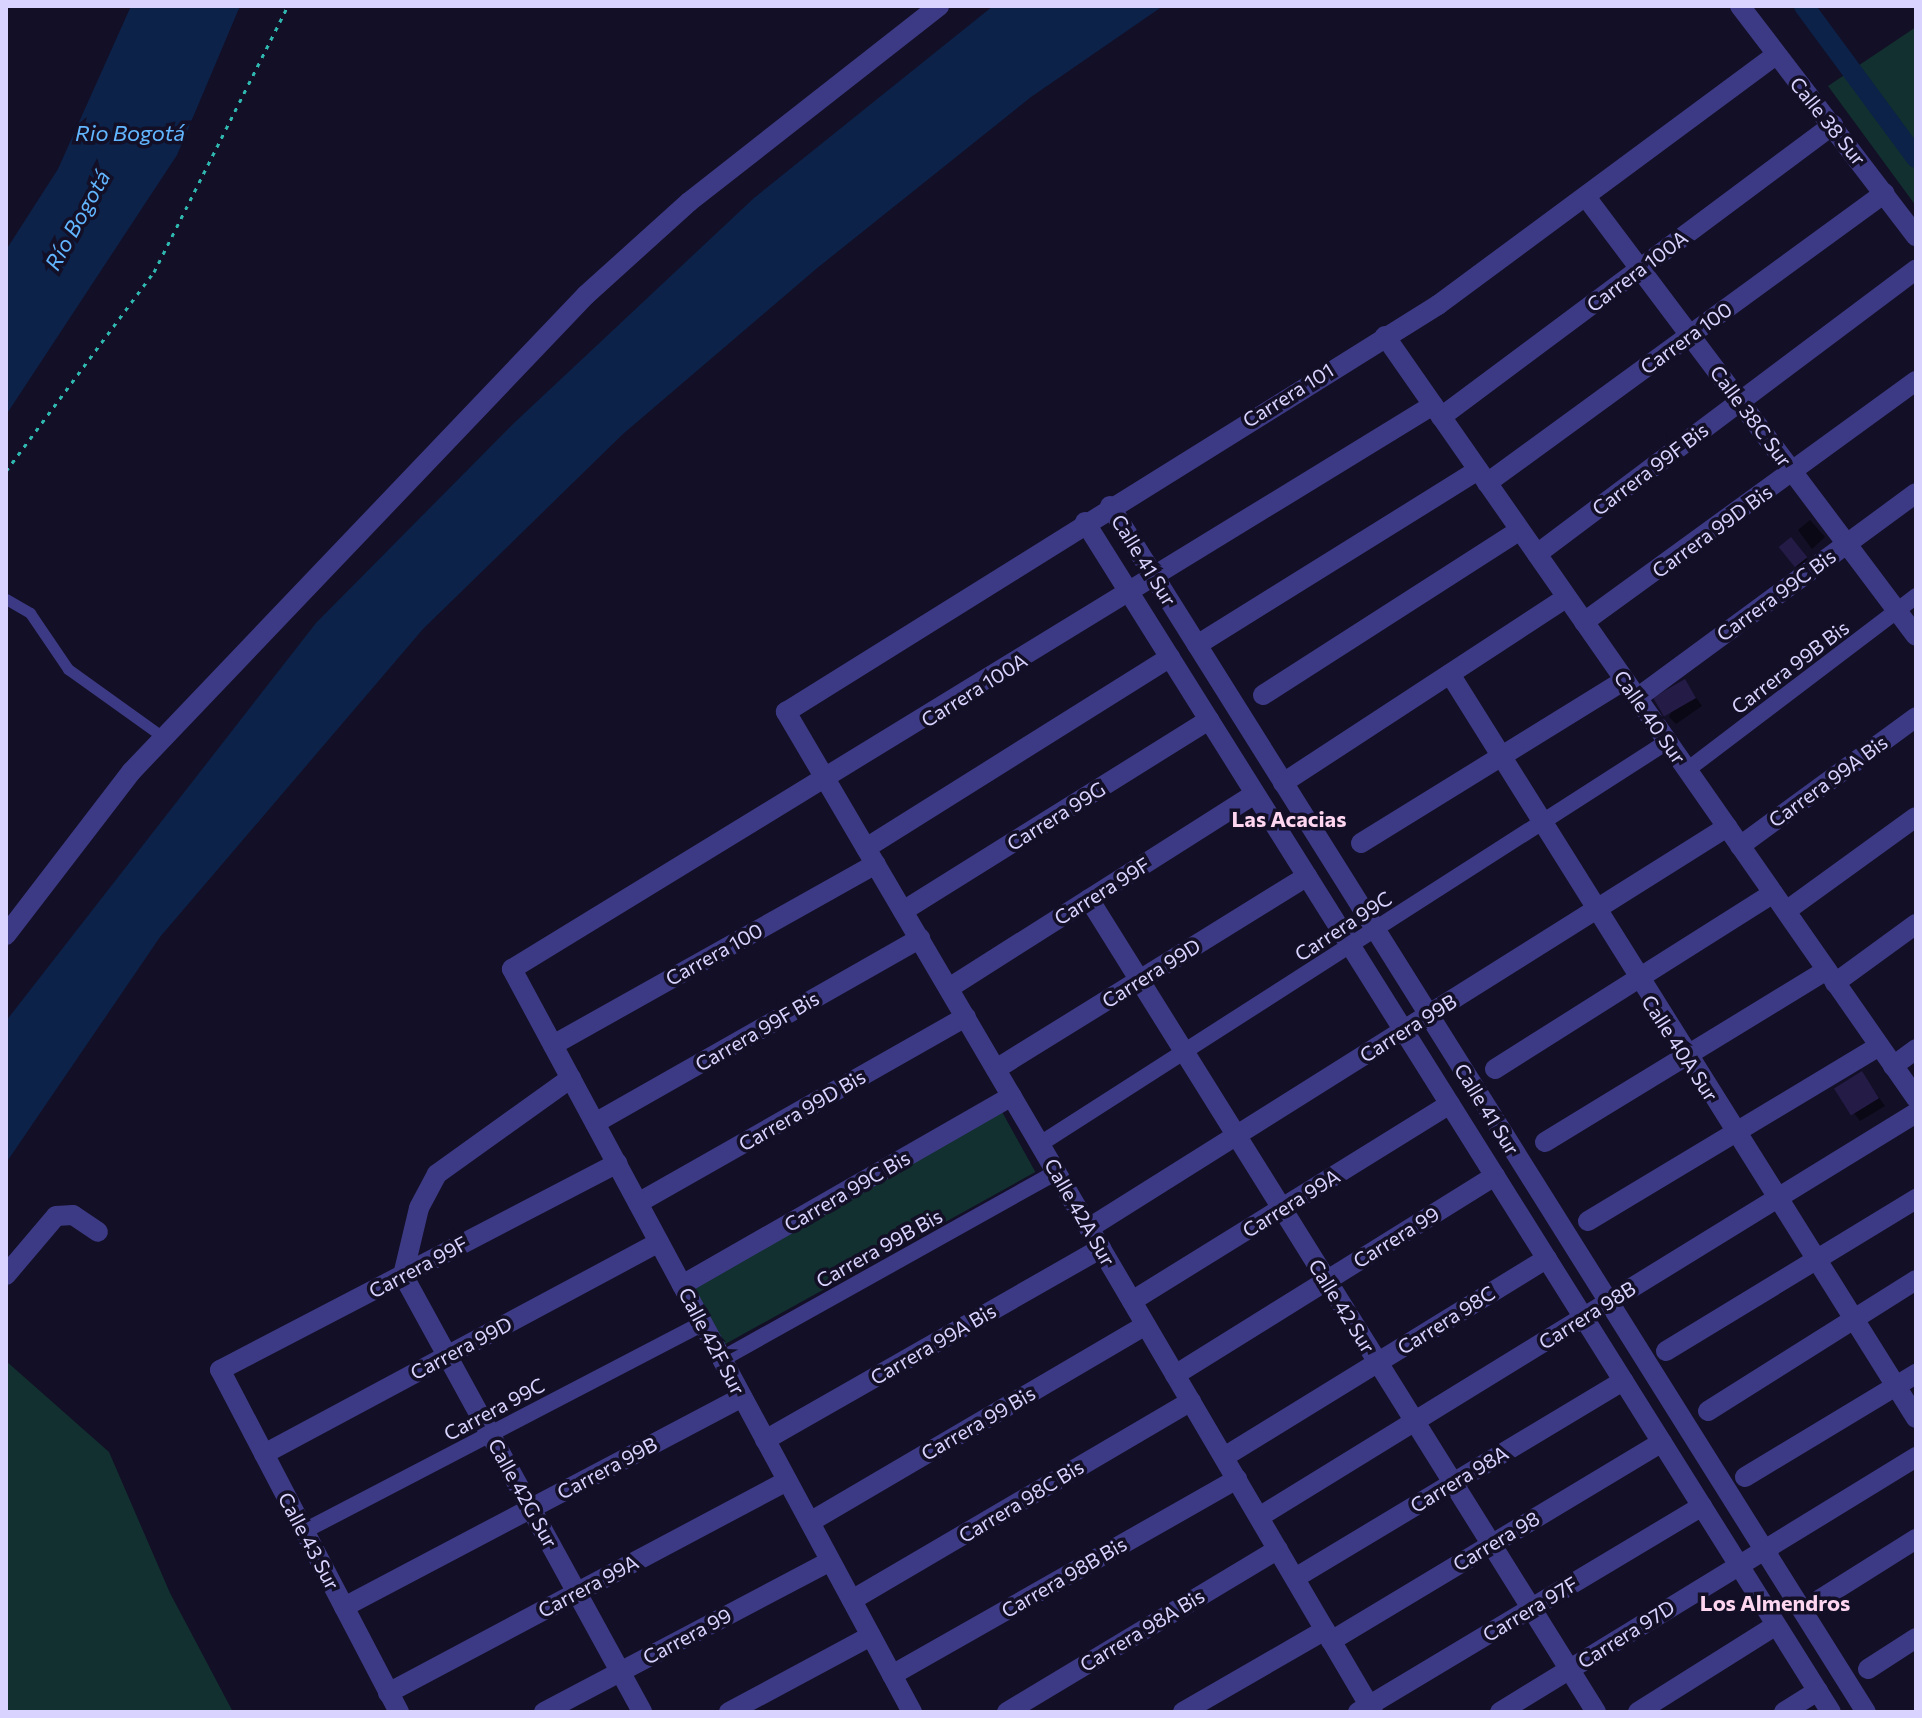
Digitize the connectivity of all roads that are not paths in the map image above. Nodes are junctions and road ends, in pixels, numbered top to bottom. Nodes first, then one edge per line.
1 (939, 6) edge
2 (1740, 6) edge
3 (1775, 56) junction
4 (1833, 125) junction
5 (1884, 193) junction
6 (1586, 197) junction
7 (1916, 236) edge
8 (1640, 269) junction
9 (1916, 269) edge
10 (1690, 335) junction
11 (1385, 336) junction
12 (1916, 381) edge
13 (1740, 401) junction
14 (1437, 411) junction
15 (1793, 473) junction
16 (1483, 476) junction
17 (1916, 493) edge
18 (1110, 506) junction
19 (1085, 522) junction
20 (1520, 530) junction
21 (1847, 544) junction
22 (1537, 554) junction
23 (1155, 578) junction
24 (1130, 594) junction
25 (1916, 596) edge
26 (1567, 597) junction
27 (6, 599) edge
28 (1897, 611) junction
29 (1584, 622) junction
30 (1916, 636) edge
31 (1197, 645) junction
32 (1170, 657) junction
33 (1450, 674) junction
34 (1631, 689) junction
35 (1263, 695) dead end
36 (786, 712) joint
37 (1916, 717) edge
38 (1209, 720) junction
39 (163, 737) junction
40 (1667, 742) junction
41 (1501, 757) junction
42 (1687, 770) junction
43 (827, 781) junction
44 (1283, 783) junction
45 (1255, 794) junction
46 (1916, 817) edge
47 (1541, 823) junction
48 (1727, 827) junction
49 (1361, 843) dead end
50 (1740, 846) junction
51 (871, 856) junction
52 (1307, 876) junction
53 (1773, 893) junction
54 (1089, 899) junction
55 (1595, 910) junction
56 (903, 911) junction
57 (1786, 911) junction
58 (1916, 924) edge
59 (1375, 929) junction
60 (6, 935) edge
61 (920, 938) junction
62 (1350, 945) junction
63 (512, 969) joint
64 (1831, 976) junction
65 (1141, 979) junction
66 (1635, 980) junction
67 (949, 988) junction
68 (1429, 1015) junction
69 (966, 1017) junction
70 (1404, 1030) junction
71 (553, 1045) junction
72 (1879, 1046) junction
73 (1916, 1049) edge
74 (1185, 1051) junction
75 (1686, 1056) junction
76 (1893, 1066) junction
77 (996, 1069) junction
78 (1495, 1069) dead end
79 (571, 1078) junction
80 (1012, 1096) junction
81 (1916, 1098) edge
82 (1450, 1104) junction
83 (1916, 1113) edge
84 (595, 1123) junction
85 (1735, 1134) junction
86 (1237, 1135) junction
87 (1545, 1142) dead end
88 (1040, 1144) junction
89 (617, 1163) junction
90 (1056, 1172) junction
91 (1495, 1176) junction
92 (1775, 1199) junction
93 (1916, 1199) edge
94 (638, 1203) junction
95 (1282, 1208) junction
96 (1588, 1221) dead end
97 (1089, 1228) junction
98 (98, 1232) dead end
99 (659, 1242) junction
100 (1101, 1248) junction
101 (1547, 1258) junction
102 (1814, 1261) junction
103 (6, 1275) edge
104 (403, 1275) junction
105 (1327, 1280) junction
106 (1916, 1280) edge
107 (682, 1285) junction
108 (1132, 1301) junction
109 (1608, 1302) junction
110 (1583, 1317) junction
111 (1853, 1320) junction
112 (703, 1323) junction
113 (1146, 1325) junction
114 (1666, 1351) dead end
115 (448, 1355) junction
116 (722, 1359) junction
117 (1377, 1362) junction
118 (220, 1370) joint
119 (1916, 1374) edge
120 (1175, 1375) junction
121 (1623, 1381) junction
122 (1896, 1387) junction
123 (742, 1397) junction
124 (1191, 1401) junction
125 (1708, 1411) dead end
126 (1916, 1418) edge
127 (1413, 1421) junction
128 (491, 1434) junction
129 (765, 1440) junction
130 (1662, 1442) junction
131 (264, 1454) junction
132 (1224, 1457) junction
133 (1916, 1457) edge
134 (1745, 1477) dead end
135 (1237, 1479) junction
136 (787, 1481) junction
137 (1452, 1484) junction
138 (1702, 1506) junction
139 (531, 1508) junction
140 (1259, 1517) junction
141 (810, 1522) junction
142 (304, 1531) junction
143 (1916, 1539) edge
144 (1490, 1545) junction
145 (1278, 1549) junction
146 (1764, 1550) junction
147 (830, 1561) junction
148 (1739, 1565) junction
149 (1295, 1578) junction
150 (577, 1592) junction
151 (852, 1600) junction
152 (1819, 1600) dead end
153 (344, 1607) junction
154 (1531, 1609) junction
155 (1776, 1625) junction
156 (1328, 1635) junction
157 (871, 1636) junction
158 (1916, 1638) edge
159 (1569, 1669) junction
160 (1868, 1669) dead end
161 (620, 1672) junction
162 (892, 1675) junction
163 (1818, 1691) junction
164 (388, 1693) junction
165 (1367, 1710) edge
166 (399, 1712) edge
167 (544, 1712) edge
168 (642, 1712) edge
169 (729, 1712) edge
170 (912, 1712) edge
171 (1007, 1712) edge
172 (1183, 1712) edge
173 (1500, 1712) edge
174 (1596, 1712) edge
175 (1638, 1712) edge
176 (1784, 1712) edge
177 (1831, 1712) edge
178 (1866, 1712) edge

1 - 39 street
2 - 3 street, Calle 38 Sur
3 - 4 street, Calle 38 Sur
3 - 6 street, Carrera 101
4 - 5 street, Calle 38 Sur
4 - 8 street, Carrera 100A
5 - 7 street, Calle 38 Sur
5 - 10 street, Carrera 100
6 - 8 street, Calle 38C Sur
6 - 11 street, Carrera 101
8 - 10 street, Calle 38C Sur
8 - 14 street, Carrera 100A
9 - 13 street, Carrera 99F Bis
10 - 13 street, Calle 38C Sur
10 - 16 street, Carrera 100
11 - 14 street, Calle 40 Sur
11 - 18 street, Carrera 101
12 - 15 street, Carrera 99D Bis
13 - 15 street, Calle 38C Sur
13 - 22 street, Carrera 99F Bis
14 - 16 street, Calle 40 Sur
14 - 23 street, Carrera 100A
15 - 21 street, Calle 38C Sur
15 - 29 street, Carrera 99D Bis
16 - 20 street, Calle 40 Sur
16 - 31 street, Carrera 100
17 - 21 street, Carrera 99C Bis
18 - 19 street, Carrera 101
18 - 23 street, Calle 41 Sur
19 - 24 street, Calle 41 Sur
19 - 36 street, Carrera 101
20 - 22 street, Calle 40 Sur
20 - 35 street
21 - 28 street, Calle 38C Sur
21 - 34 street, Carrera 99C Bis
22 - 26 street, Calle 40 Sur
23 - 24 street, Carrera 100A
23 - 31 street, Calle 41 Sur
24 - 32 street, Calle 41 Sur
24 - 43 street, Carrera 100A
25 - 28 street, Carrera 99B Bis
26 - 29 street, Calle 40 Sur
26 - 33 street
27 - 39 lane
28 - 30 street, Calle 38C Sur
28 - 42 street, Carrera 99B Bis
29 - 34 street, Calle 40 Sur
31 - 44 street, Calle 41 Sur
32 - 38 street, Calle 41 Sur
32 - 51 street, Carrera 100
33 - 41 street, Calle 40A Sur
33 - 44 street
34 - 40 street, Calle 40 Sur
34 - 41 street
36 - 43 street, Calle 42A Sur
37 - 50 street, Carrera 99A Bis
38 - 45 street, Calle 41 Sur
38 - 56 street, Carrera 99G
39 - 60 street
40 - 42 street, Calle 40 Sur
40 - 47 street, Carrera 99C
41 - 47 street, Calle 40A Sur
41 - 49 street
42 - 48 street, Calle 40 Sur
43 - 51 street, Calle 42A Sur
43 - 63 street, Carrera 100A
44 - 59 street, Calle 41 Sur
45 - 52 street, Calle 41 Sur
45 - 54 street, Carrera 99F
46 - 57 street
47 - 55 street, Calle 40A Sur
47 - 59 street, Carrera 99C
48 - 50 street, Calle 40 Sur
48 - 55 street, Carrera 99B
50 - 53 street, Calle 40 Sur
51 - 56 street, Calle 42A Sur
51 - 71 street, Carrera 100
52 - 62 street, Calle 41 Sur
52 - 65 street, Carrera 99D
53 - 57 street, Calle 40 Sur
53 - 66 street
54 - 65 street, Calle 42 Sur
54 - 67 street, Carrera 99F
55 - 66 street, Calle 40A Sur
55 - 68 street, Carrera 99B
56 - 61 street, Calle 42A Sur
57 - 64 street, Calle 40 Sur
58 - 64 street
59 - 62 street, Carrera 99C
59 - 68 street, Calle 41 Sur
61 - 67 street, Calle 42A Sur
61 - 84 street, Carrera 99F Bis
62 - 70 street, Calle 41 Sur
62 - 74 street, Carrera 99C
63 - 71 street, Calle 42F Sur
64 - 72 street, Calle 40 Sur
64 - 75 street
65 - 74 street, Calle 42 Sur
65 - 77 street, Carrera 99D
66 - 75 street, Calle 40A Sur
66 - 78 street
67 - 69 street, Calle 42A Sur
68 - 70 street, Carrera 99B
68 - 109 street, Calle 41 Sur
69 - 77 street, Calle 42A Sur
69 - 94 street, Carrera 99D Bis
70 - 82 street, Calle 41 Sur
70 - 86 street, Carrera 99B
71 - 79 street, Calle 42F Sur
72 - 76 street, Calle 40 Sur
72 - 85 street
73 - 76 street
74 - 86 street, Calle 42 Sur
74 - 88 street, Carrera 99C
75 - 85 street, Calle 40A Sur
75 - 87 street
76 - 81 street, Calle 40 Sur
77 - 80 street, Calle 42A Sur
79 - 84 street, Calle 42F Sur
79 - 104 street
80 - 88 street, Calle 42A Sur
80 - 107 street, Carrera 99C Bis
82 - 91 street, Calle 41 Sur
82 - 95 street, Carrera 99A
83 - 92 street, Carrera 98B
84 - 89 street, Calle 42F Sur
85 - 92 street, Calle 40A Sur
85 - 96 street
86 - 95 street, Calle 42 Sur
86 - 97 street, Carrera 99B
88 - 90 street, Calle 42A Sur
89 - 94 street, Calle 42F Sur
89 - 104 street, Carrera 99F
90 - 97 street, Calle 42A Sur
90 - 116 street, Carrera 99B Bis
91 - 101 street, Calle 41 Sur
91 - 105 street, Carrera 99
92 - 102 street, Calle 40A Sur
92 - 109 street, Carrera 98B
93 - 102 street
94 - 99 street, Calle 42F Sur
95 - 105 street, Calle 42 Sur
95 - 108 street, Carrera 99A
97 - 100 street, Calle 42A Sur
98 - 103 street
99 - 107 street, Calle 42F Sur
99 - 115 street, Carrera 99D
100 - 108 street, Calle 42A Sur
100 - 129 street, Carrera 99A Bis
101 - 110 street, Calle 41 Sur
101 - 117 street, Carrera 98C
102 - 111 street, Calle 40A Sur
102 - 114 street
104 - 115 street, Calle 42G Sur
104 - 118 street, Carrera 99F
105 - 117 street, Calle 42 Sur
105 - 120 street, Carrera 99
106 - 111 street
107 - 112 street, Calle 42F Sur
108 - 113 street, Calle 42A Sur
109 - 110 street, Carrera 98B
109 - 146 street, Calle 41 Sur
110 - 121 street, Calle 41 Sur
110 - 127 street, Carrera 98B
111 - 122 street, Calle 40A Sur
111 - 125 street
112 - 116 street, Calle 42F Sur
112 - 128 street, Carrera 99C
113 - 120 street, Calle 42A Sur
113 - 141 street, Carrera 99 Bis
115 - 128 street, Calle 42G Sur
115 - 131 street, Carrera 99D
116 - 123 street, Calle 42F Sur
117 - 127 street, Calle 42 Sur
117 - 132 street, Carrera 98C
118 - 131 street, Calle 43 Sur
119 - 122 street
120 - 124 street, Calle 42A Sur
121 - 130 street, Calle 41 Sur
121 - 137 street, Carrera 98A
122 - 126 street, Calle 40A Sur
122 - 134 street
123 - 129 street, Calle 42F Sur
123 - 139 street, Carrera 99B
124 - 132 street, Calle 42A Sur
124 - 151 street, Carrera 98C Bis
127 - 137 street, Calle 42 Sur
127 - 140 street, Carrera 98B
128 - 139 street, Calle 42G Sur
128 - 142 street, Carrera 99C
129 - 136 street, Calle 42F Sur
130 - 138 street, Calle 41 Sur
130 - 144 street, Carrera 98
131 - 142 street, Calle 43 Sur
132 - 135 street, Calle 42A Sur
133 - 146 street, Carrera 97D
135 - 140 street, Calle 42A Sur
135 - 162 street, Carrera 98B Bis
136 - 141 street, Calle 42F Sur
136 - 150 street, Carrera 99A
137 - 144 street, Calle 42 Sur
137 - 149 street, Carrera 98A
138 - 148 street, Calle 41 Sur
138 - 154 street, Carrera 97F
139 - 150 street, Calle 42G Sur
139 - 153 street, Carrera 99B
140 - 145 street, Calle 42A Sur
141 - 147 street, Calle 42F Sur
142 - 153 street, Calle 43 Sur
143 - 152 street
144 - 154 street, Calle 42 Sur
144 - 156 street, Carrera 98
145 - 149 street, Calle 42A Sur
145 - 171 street, Carrera 98A Bis
146 - 148 street, Carrera 97D
146 - 178 street, Calle 41 Sur
147 - 151 street, Calle 42F Sur
147 - 161 street, Carrera 99
148 - 155 street, Calle 41 Sur
148 - 159 street, Carrera 97D
149 - 156 street, Calle 42A Sur
150 - 161 street, Calle 42G Sur
150 - 164 street, Carrera 99A
151 - 157 street, Calle 42F Sur
153 - 164 street, Calle 43 Sur
154 - 159 street, Calle 42 Sur
154 - 165 street, Carrera 97F
155 - 163 street, Calle 41 Sur
155 - 175 street
156 - 165 street, Calle 42A Sur
156 - 172 street, Carrera 98
157 - 162 street, Calle 42F Sur
157 - 169 street
158 - 160 street
159 - 173 street, Carrera 97D
159 - 174 street, Calle 42 Sur
161 - 167 street, Carrera 99
161 - 168 street, Calle 42G Sur
162 - 170 street, Calle 42F Sur
163 - 176 street
163 - 177 street, Calle 41 Sur
164 - 166 street, Calle 43 Sur

